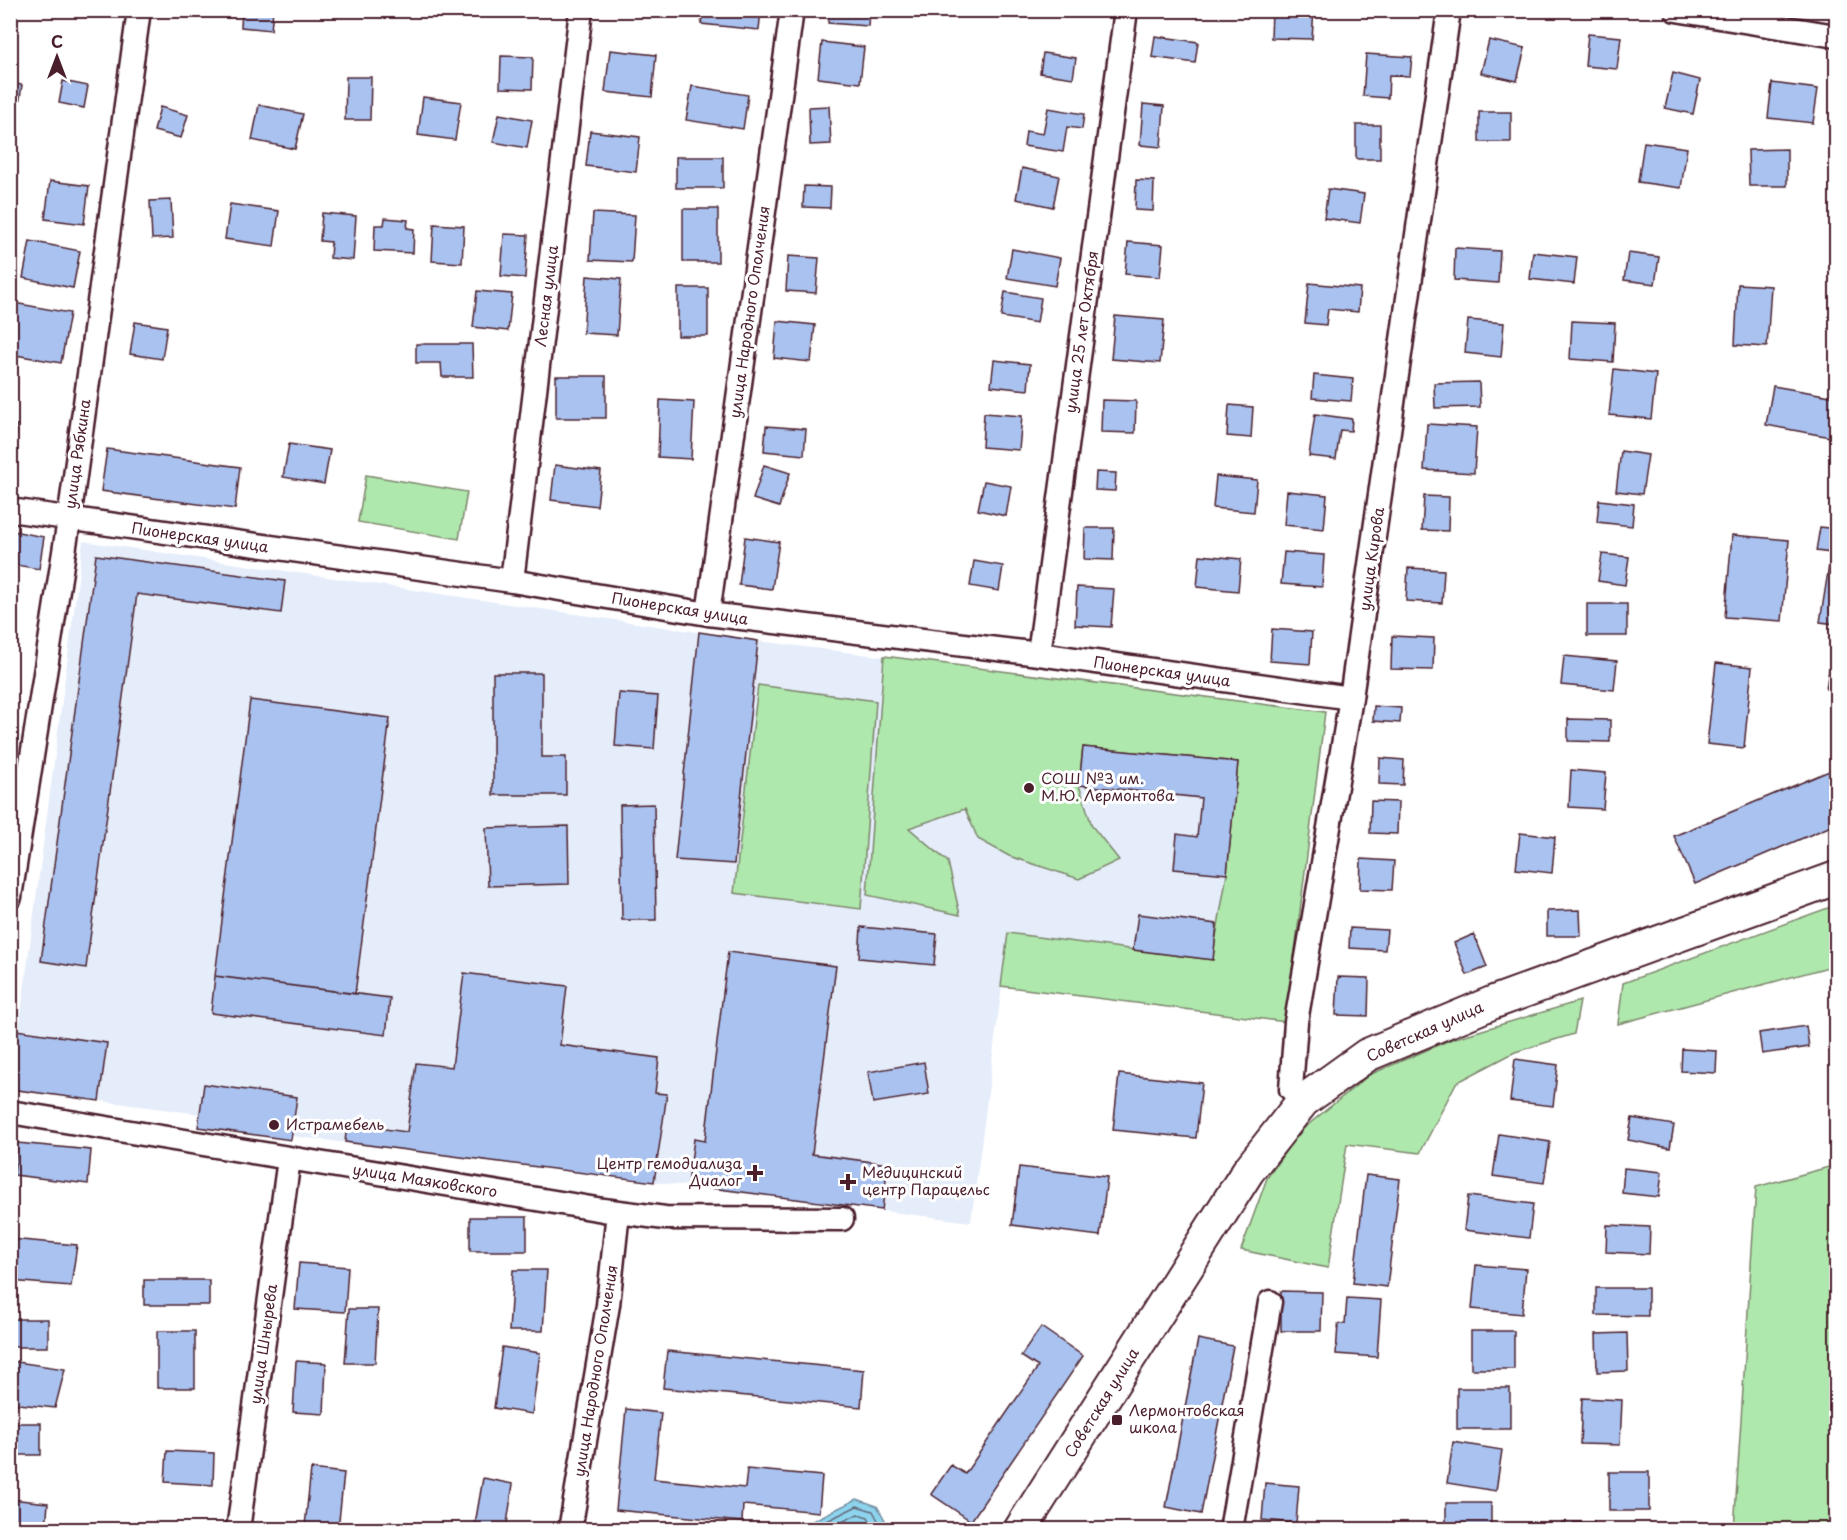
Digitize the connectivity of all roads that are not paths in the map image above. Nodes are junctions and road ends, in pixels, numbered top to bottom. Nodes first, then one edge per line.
1 (139, 10) edge
2 (581, 10) edge
3 (792, 10) edge
4 (1126, 10) edge
5 (1449, 10) edge
6 (1676, 10) edge
7 (1836, 36) edge
8 (10, 510) edge
9 (69, 520) junction
10 (512, 581) junction
11 (708, 614) junction
12 (1039, 654) junction
13 (1352, 699) junction
14 (1836, 878) edge
15 (10, 897) edge
16 (1303, 1101) junction
17 (10, 1112) edge
18 (289, 1159) junction
19 (618, 1212) junction
20 (842, 1219) dead end
21 (1270, 1302) dead end
22 (238, 1530) edge
23 (570, 1530) edge
24 (1020, 1530) edge
25 (1232, 1530) edge

1 - 9 street, улица Рябкина
2 - 10 street, Лесная улица
3 - 11 street, улица Народного Ополчения
4 - 12 street, улица 25 лет Октября
5 - 13 street, улица Кирова
6 - 7 street
8 - 9 street, Пионерская улица
9 - 10 street, Пионерская улица
9 - 15 street, улица Рябкина
10 - 11 street, Пионерская улица
11 - 12 street, Пионерская улица
12 - 13 street, Пионерская улица
13 - 16 street, улица Кирова
14 - 16 main road, Советская улица
16 - 24 main road, Советская улица
17 - 18 street, улица Маяковского
18 - 19 street, улица Маяковского
18 - 22 street, улица Шнырева
19 - 20 street, улица Маяковского
19 - 23 street, улица Народного Ополчения
21 - 25 street

